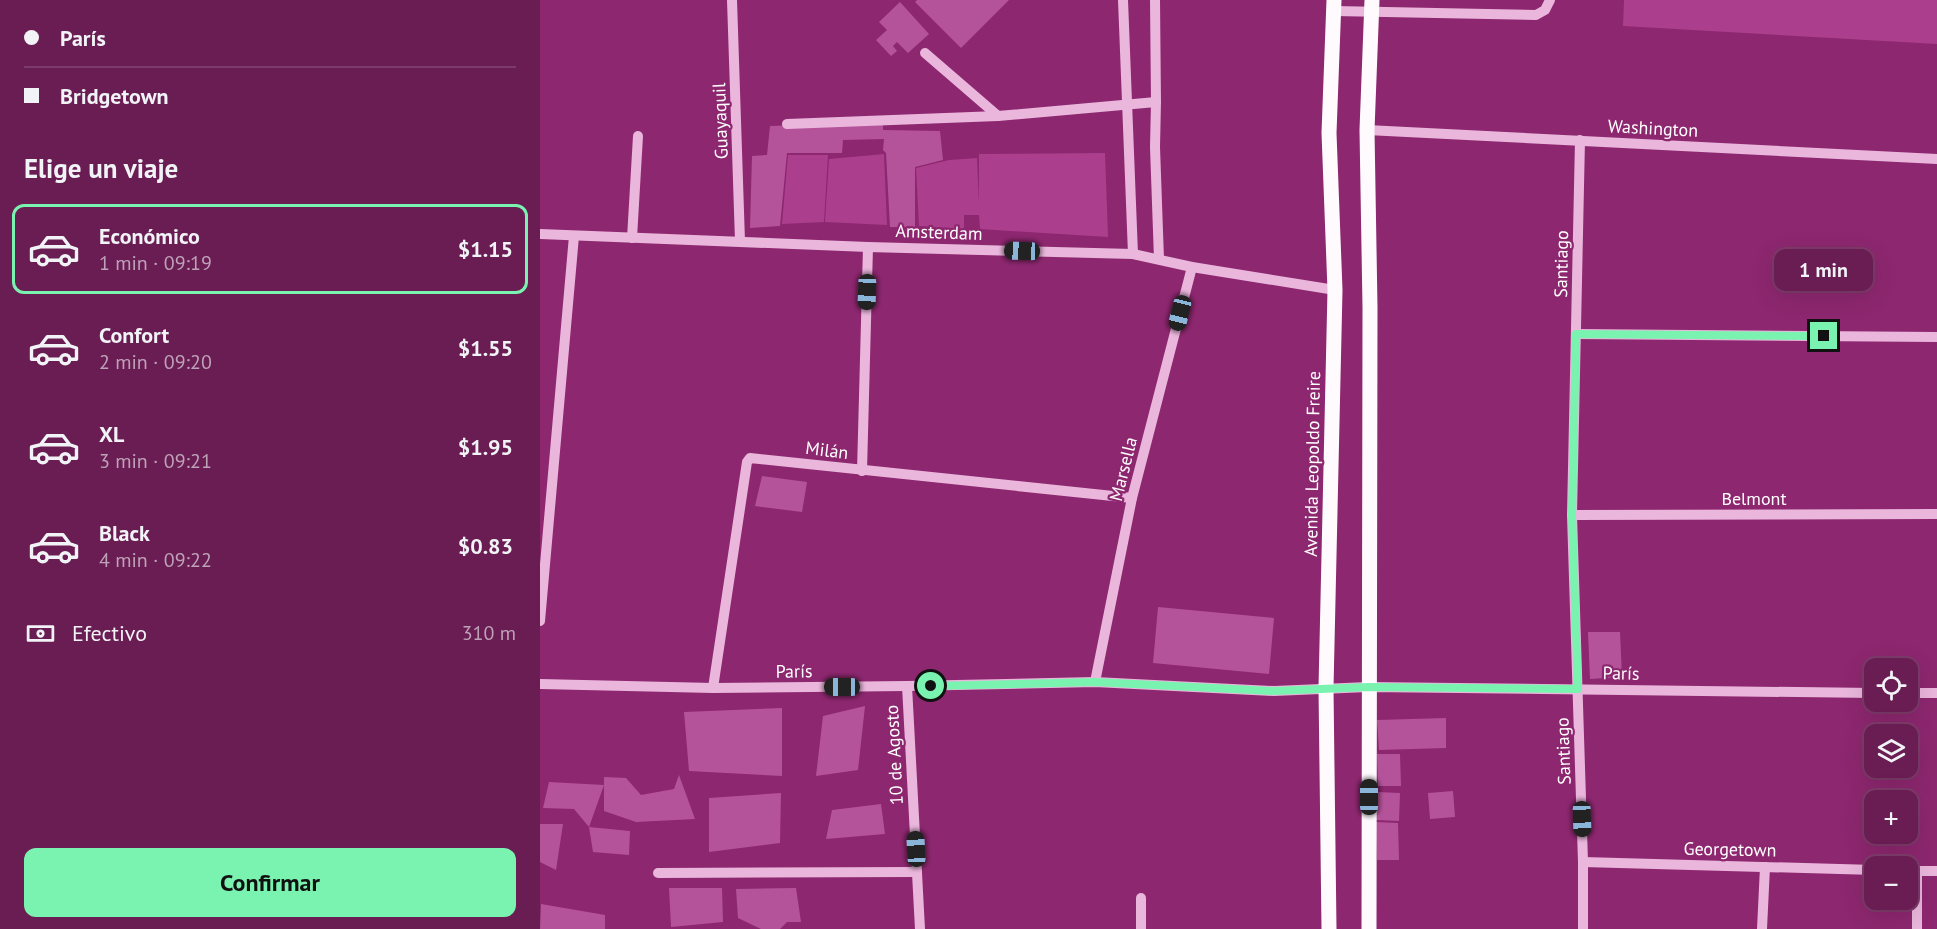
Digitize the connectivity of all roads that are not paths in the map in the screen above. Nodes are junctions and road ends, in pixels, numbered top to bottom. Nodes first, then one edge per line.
1 (732, 0) edge
2 (1123, 0) edge
3 (1155, 0) edge
4 (1550, 0) edge
5 (1334, 6) edge
6 (1372, 7) edge
7 (925, 53) dead end
8 (1156, 102) junction
9 (1126, 105) junction
10 (998, 116) junction
11 (787, 124) dead end
12 (1367, 130) junction
13 (638, 136) dead end
14 (1580, 140) junction
15 (1937, 159) edge
16 (540, 234) edge
17 (574, 236) junction
18 (632, 238) junction
19 (740, 241) junction
20 (868, 247) junction
21 (1133, 254) junction
22 (1159, 259) junction
23 (1192, 267) junction
24 (1335, 290) junction
25 (1576, 334) junction
26 (1937, 337) edge
27 (862, 471) junction
28 (1132, 498) junction
29 (1937, 514) edge
30 (1572, 515) junction
31 (540, 621) edge
32 (1095, 682) junction
33 (540, 684) edge
34 (907, 687) junction
35 (1368, 687) junction
36 (713, 688) junction
37 (1326, 688) junction
38 (1578, 689) junction
39 (1864, 693) edge
40 (1918, 693) edge
41 (1937, 693) edge
42 (1583, 862) junction
43 (1766, 867) junction
44 (1864, 870) edge
45 (1918, 871) edge
46 (1937, 871) edge
47 (917, 872) junction
48 (658, 873) dead end
49 (1141, 898) dead end
50 (1915, 910) edge
51 (920, 929) edge
52 (1141, 929) edge
53 (1329, 929) edge
54 (1369, 929) edge
55 (1583, 929) edge
56 (1762, 929) edge
57 (1917, 929) edge

1 - 19 street, Guayaquil
2 - 9 street
3 - 8 street
4 - 6 street
5 - 6 street
5 - 24 main road, Avenida Leopoldo Freire
6 - 12 main road
7 - 10 street
8 - 9 street
8 - 22 street
9 - 10 street
9 - 21 street
10 - 11 street
12 - 14 street, Washington
12 - 35 main road
13 - 18 street
14 - 15 street, Washington
14 - 25 street, Santiago
16 - 17 street, Amsterdam
17 - 18 street, Amsterdam
17 - 31 street
18 - 19 street, Amsterdam
19 - 20 street, Amsterdam
20 - 21 street, Amsterdam
20 - 27 street
21 - 22 street, Amsterdam
22 - 23 street, Amsterdam
23 - 24 street, Amsterdam
23 - 28 street, Marsella
24 - 37 main road, Avenida Leopoldo Freire
25 - 26 street
25 - 30 street, Santiago
27 - 28 street, Milán
27 - 36 street, Milán
28 - 32 street, Marsella
29 - 30 street, Belmont
30 - 38 street, Santiago
32 - 34 street, París
32 - 37 street, París
33 - 36 street, París
34 - 36 street, París
34 - 47 street, 10 de Agosto
35 - 37 street, París
35 - 38 street, París
35 - 54 main road
37 - 53 main road, Avenida Leopoldo Freire
38 - 39 street, París
38 - 42 street, Santiago
40 - 41 street
42 - 43 street, Georgetown
42 - 55 street, Santiago
43 - 44 street, Georgetown
43 - 56 street
45 - 46 street
47 - 48 street
47 - 51 street, 10 de Agosto
49 - 52 street
50 - 57 street

